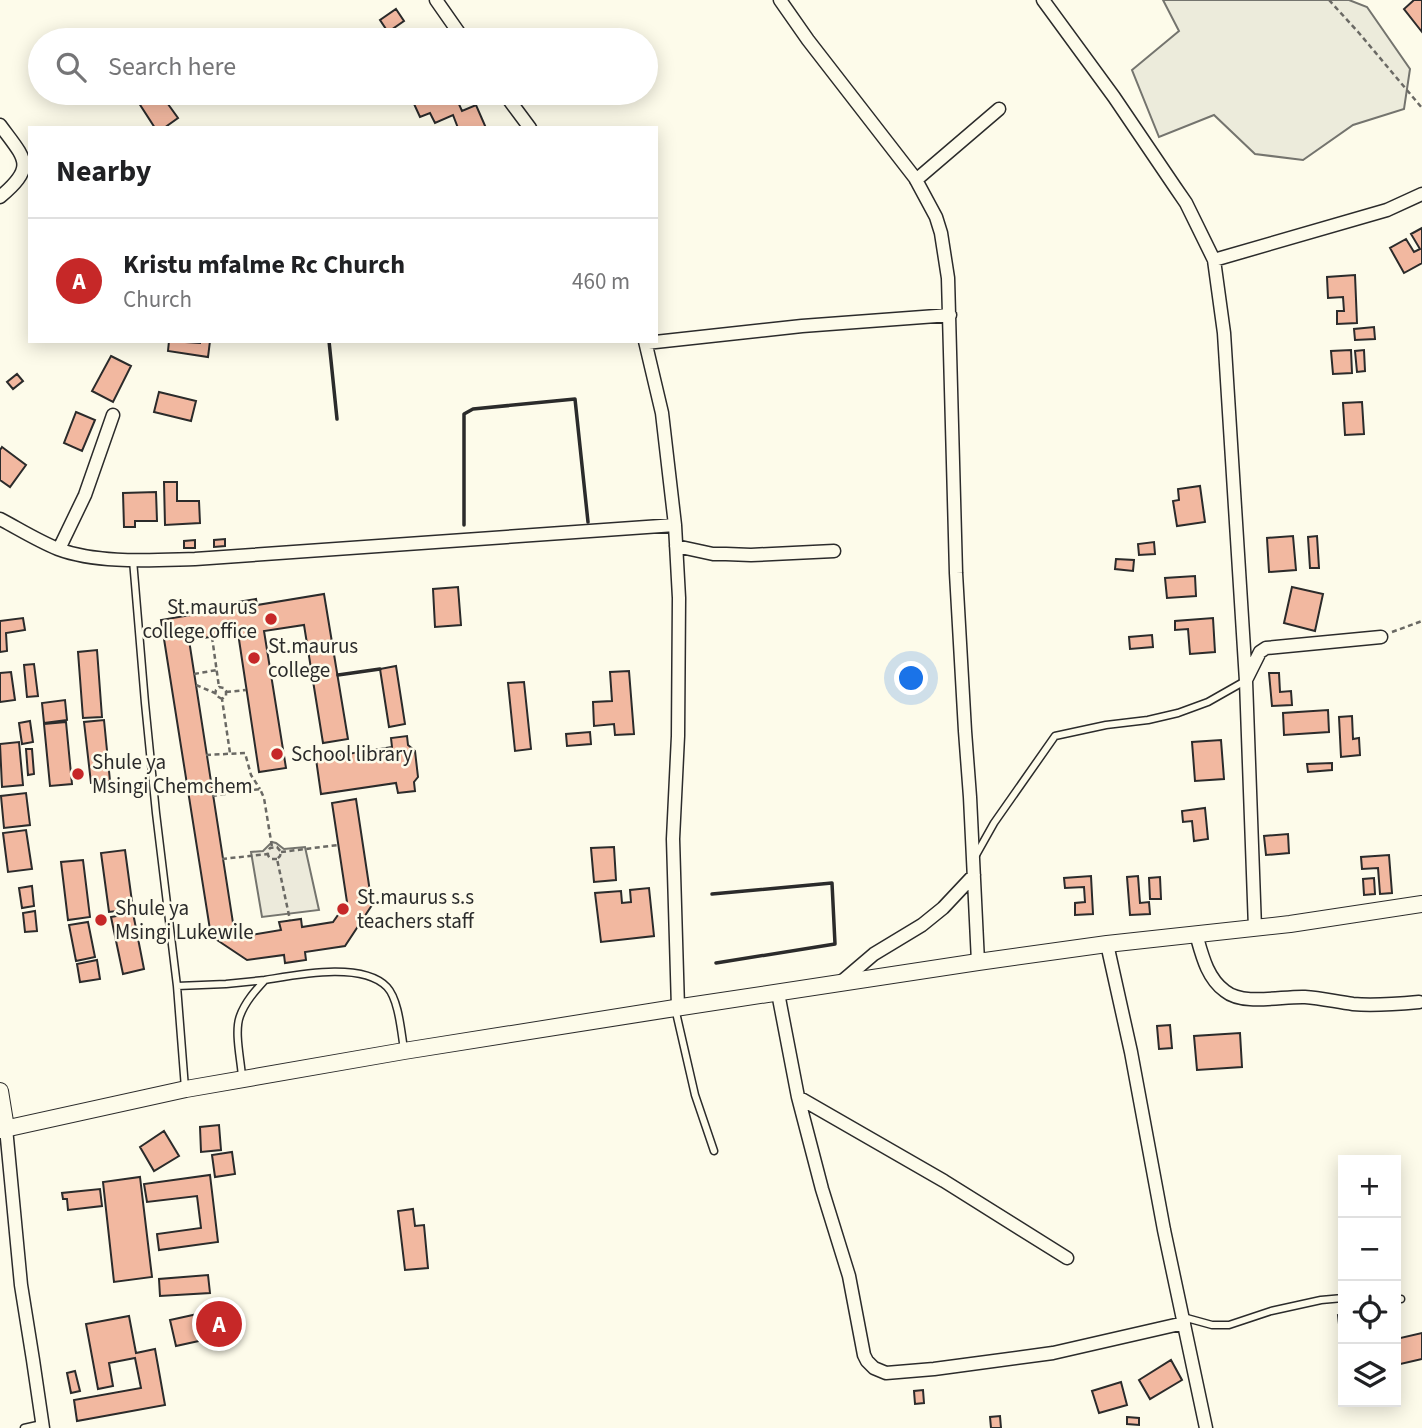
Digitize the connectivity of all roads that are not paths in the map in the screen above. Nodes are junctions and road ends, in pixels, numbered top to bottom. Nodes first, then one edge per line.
1 (436, 0) edge
2 (780, 0) edge
3 (1042, 0) edge
4 (456, 28) edge
5 (512, 105) edge
6 (999, 109) dead end
7 (0, 125) edge
8 (528, 126) edge
9 (27, 172) edge
10 (916, 180) junction
11 (1422, 194) edge
12 (0, 197) edge
13 (1214, 260) junction
14 (950, 315) junction
15 (658, 341) edge
16 (646, 343) edge
17 (113, 415) dead end
18 (0, 519) edge
19 (675, 526) junction
20 (676, 546) junction
21 (59, 550) junction
22 (834, 551) dead end
23 (133, 560) junction
24 (1381, 637) road end
25 (1246, 681) junction
26 (974, 860) junction
27 (974, 875) junction
28 (1422, 904) edge
29 (1255, 928) junction
30 (1196, 934) junction
31 (1107, 944) junction
32 (978, 962) junction
33 (265, 980) junction
34 (840, 983) junction
35 (177, 986) junction
36 (778, 993) junction
37 (1419, 1002) dead end
38 (676, 1008) junction
39 (404, 1051) junction
40 (243, 1080) junction
41 (186, 1089) junction
42 (0, 1091) edge
43 (797, 1097) junction
44 (3, 1129) edge
45 (713, 1151) dead end
46 (1067, 1258) dead end
47 (1338, 1298) edge
48 (1184, 1320) junction
49 (42, 1426) edge
50 (23, 1428) edge
51 (1206, 1428) edge

1 - 4 street
2 - 10 street
3 - 13 street
5 - 8 street
6 - 10 street
7 - 9 street
9 - 12 street
10 - 14 street
11 - 13 street
13 - 25 street
14 - 15 street
14 - 26 street
16 - 19 street
17 - 21 street
18 - 21 street
19 - 20 street
19 - 23 street
20 - 22 street
20 - 38 street
21 - 23 street
23 - 35 lane
24 - 25 street
25 - 26 lane
25 - 29 street
26 - 27 street
27 - 32 street
27 - 34 street
28 - 29 street
29 - 30 street
30 - 31 street
30 - 37 street
31 - 32 street
31 - 48 street
32 - 34 street
33 - 35 lane
33 - 39 lane
33 - 40 lane
34 - 36 street
35 - 41 lane
36 - 38 street
36 - 43 street
38 - 39 street
38 - 45 lane
39 - 40 street
40 - 41 street
41 - 44 street
42 - 44 street
43 - 46 street
43 - 48 street
44 - 49 street
47 - 48 lane
48 - 51 street
49 - 50 lane

